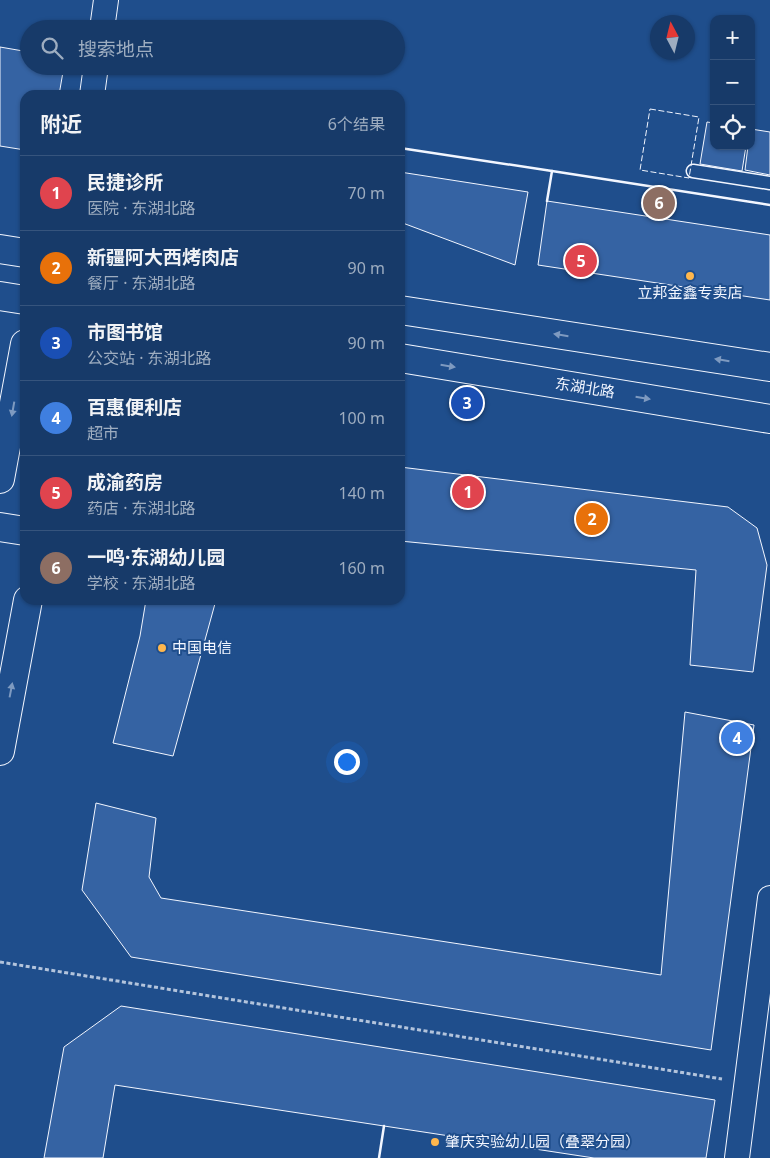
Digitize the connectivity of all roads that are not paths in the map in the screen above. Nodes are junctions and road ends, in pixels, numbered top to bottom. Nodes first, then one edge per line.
1 (106, 0) edge
2 (103, 20) edge
3 (95, 75) edge
4 (93, 90) edge
5 (693, 171) dead end
6 (770, 183) edge
7 (0, 249) edge
8 (20, 251) edge
9 (0, 296) edge
10 (20, 299) edge
11 (405, 311) edge
12 (405, 359) edge
13 (770, 367) edge
14 (20, 371) edge
15 (770, 419) edge
16 (0, 479) edge
17 (0, 527) edge
18 (20, 530) edge
19 (27, 605) edge
20 (0, 752) edge
21 (770, 898) edge
22 (737, 1158) edge

1 - 2 street
3 - 4 street
5 - 6 lane
7 - 8 main road
9 - 10 main road
13 -> 11 main road
12 -> 15 main road, 东湖北路
14 -> 16 main road
17 - 18 main road
20 -> 19 main road
21 - 22 street

